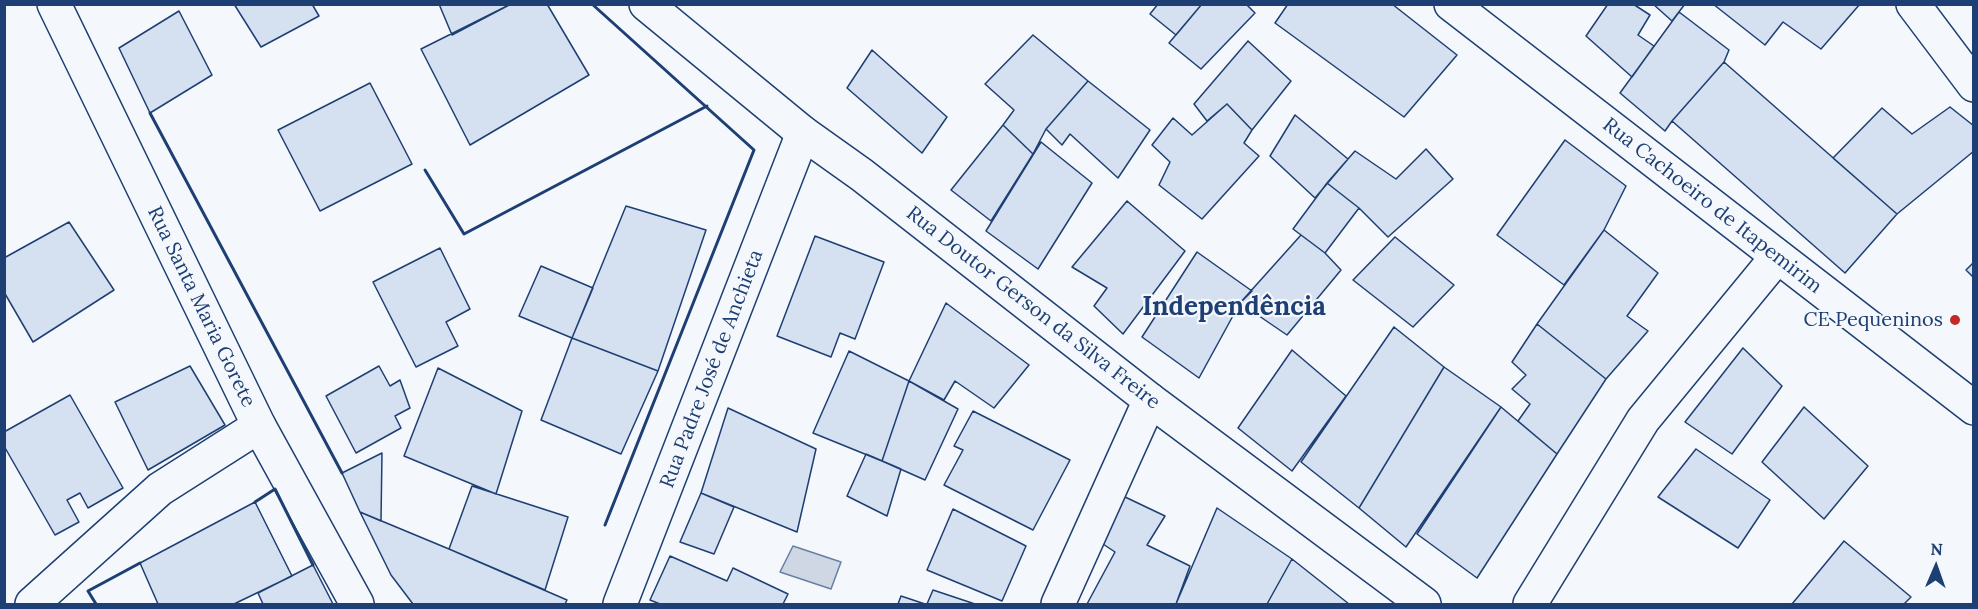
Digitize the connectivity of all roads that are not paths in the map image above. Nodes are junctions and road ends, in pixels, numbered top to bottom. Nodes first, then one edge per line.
1 (54, 4) edge
2 (646, 4) edge
3 (1451, 4) edge
4 (1913, 4) edge
5 (1974, 85) edge
6 (803, 133) junction
7 (1777, 257) junction
8 (1150, 400) junction
9 (1974, 408) edge
10 (259, 426) junction
11 (32, 604) edge
12 (357, 604) edge
13 (620, 604) edge
14 (1058, 604) edge
15 (1424, 604) edge
16 (1530, 604) edge

1 - 10 street, Rua Santa Maria Gorete
2 - 6 street, Rua Doutor Gerson da Silva Freire
3 - 7 street, Rua Cachoeiro de Itapemirim
4 - 5 street
6 - 8 street, Rua Doutor Gerson da Silva Freire
6 - 13 street, Rua Padre José de Anchieta
7 - 9 street, Rua Cachoeiro de Itapemirim
7 - 16 street
8 - 14 street
8 - 15 street, Rua Doutor Gerson da Silva Freire
10 - 11 street
10 - 12 street, Rua Santa Maria Gorete

